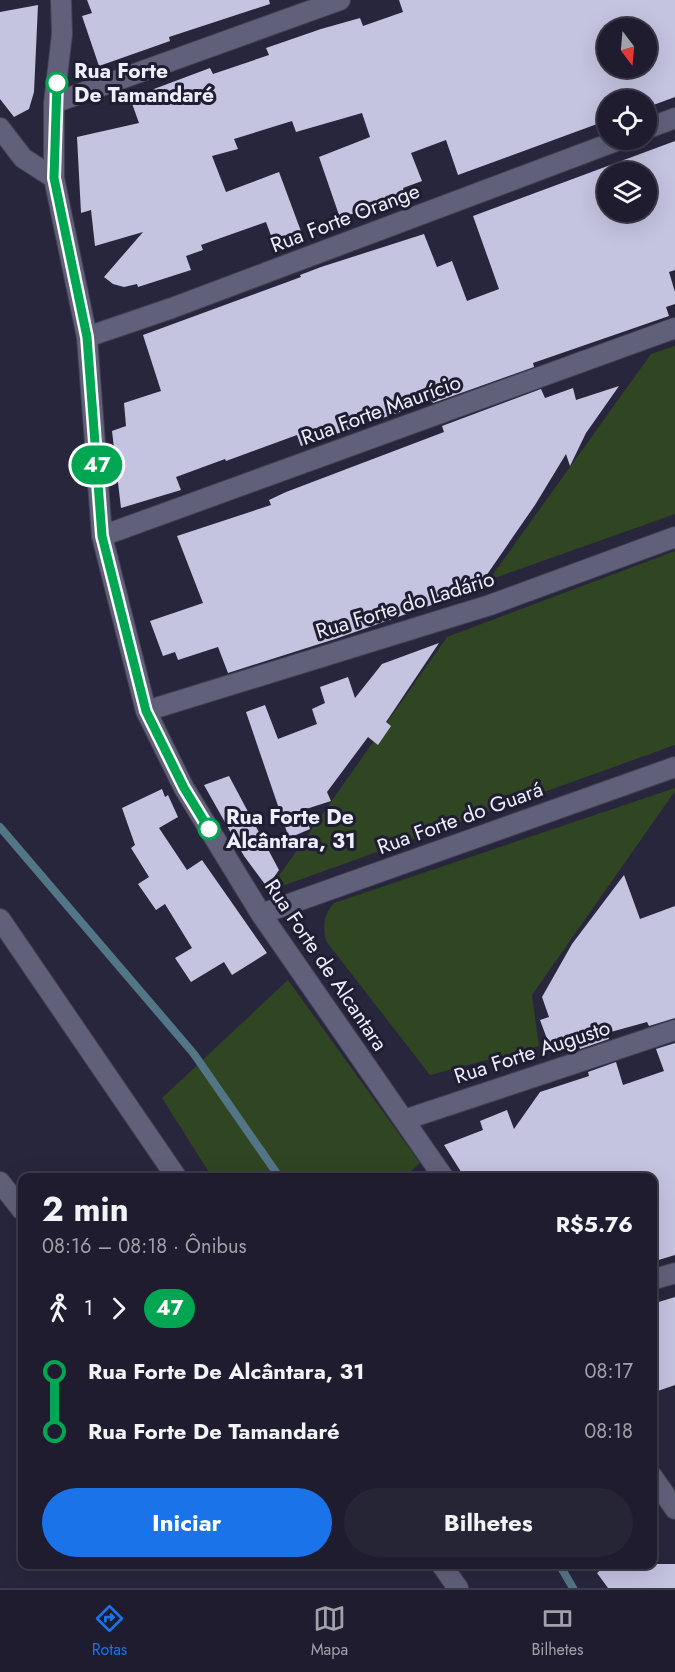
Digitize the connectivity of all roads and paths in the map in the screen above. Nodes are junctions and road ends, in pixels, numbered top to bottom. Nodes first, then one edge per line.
1 (61, 0) edge
2 (340, 0) edge
3 (54, 103) junction
4 (675, 118) edge
5 (657, 125) edge
6 (0, 128) edge
7 (597, 148) edge
8 (54, 178) junction
9 (675, 328) edge
10 (87, 337) junction
11 (102, 536) junction
12 (675, 537) edge
13 (146, 711) junction
14 (675, 767) edge
15 (261, 914) junction
16 (0, 919) edge
17 (675, 1030) edge
18 (404, 1120) junction
19 (174, 1173) edge
20 (441, 1173) edge
21 (0, 1182) edge
22 (18, 1205) edge
23 (675, 1273) edge
24 (657, 1278) edge
25 (657, 1482) edge
26 (672, 1499) edge
27 (445, 1569) edge
28 (458, 1588) edge

1 - 3 street
2 - 3 street
3 - 8 street
4 - 5 street
6 - 8 street
7 - 10 street, Rua Forte Orange
8 - 10 street, Rua Forte de Alcantara
9 - 11 street, Rua Forte Maurício
10 - 11 street, Rua Forte de Alcantara
11 - 13 street, Rua Forte de Alcantara
12 - 13 street, Rua Forte do Ladário
13 - 15 street, Rua Forte de Alcantara
14 - 15 street, Rua Forte do Guará
15 - 18 street, Rua Forte de Alcantara
16 - 19 street
17 - 18 street, Rua Forte Augusto
18 - 20 street, Rua Forte de Alcantara
21 - 22 street
23 - 24 street
25 - 26 street
27 - 28 street

